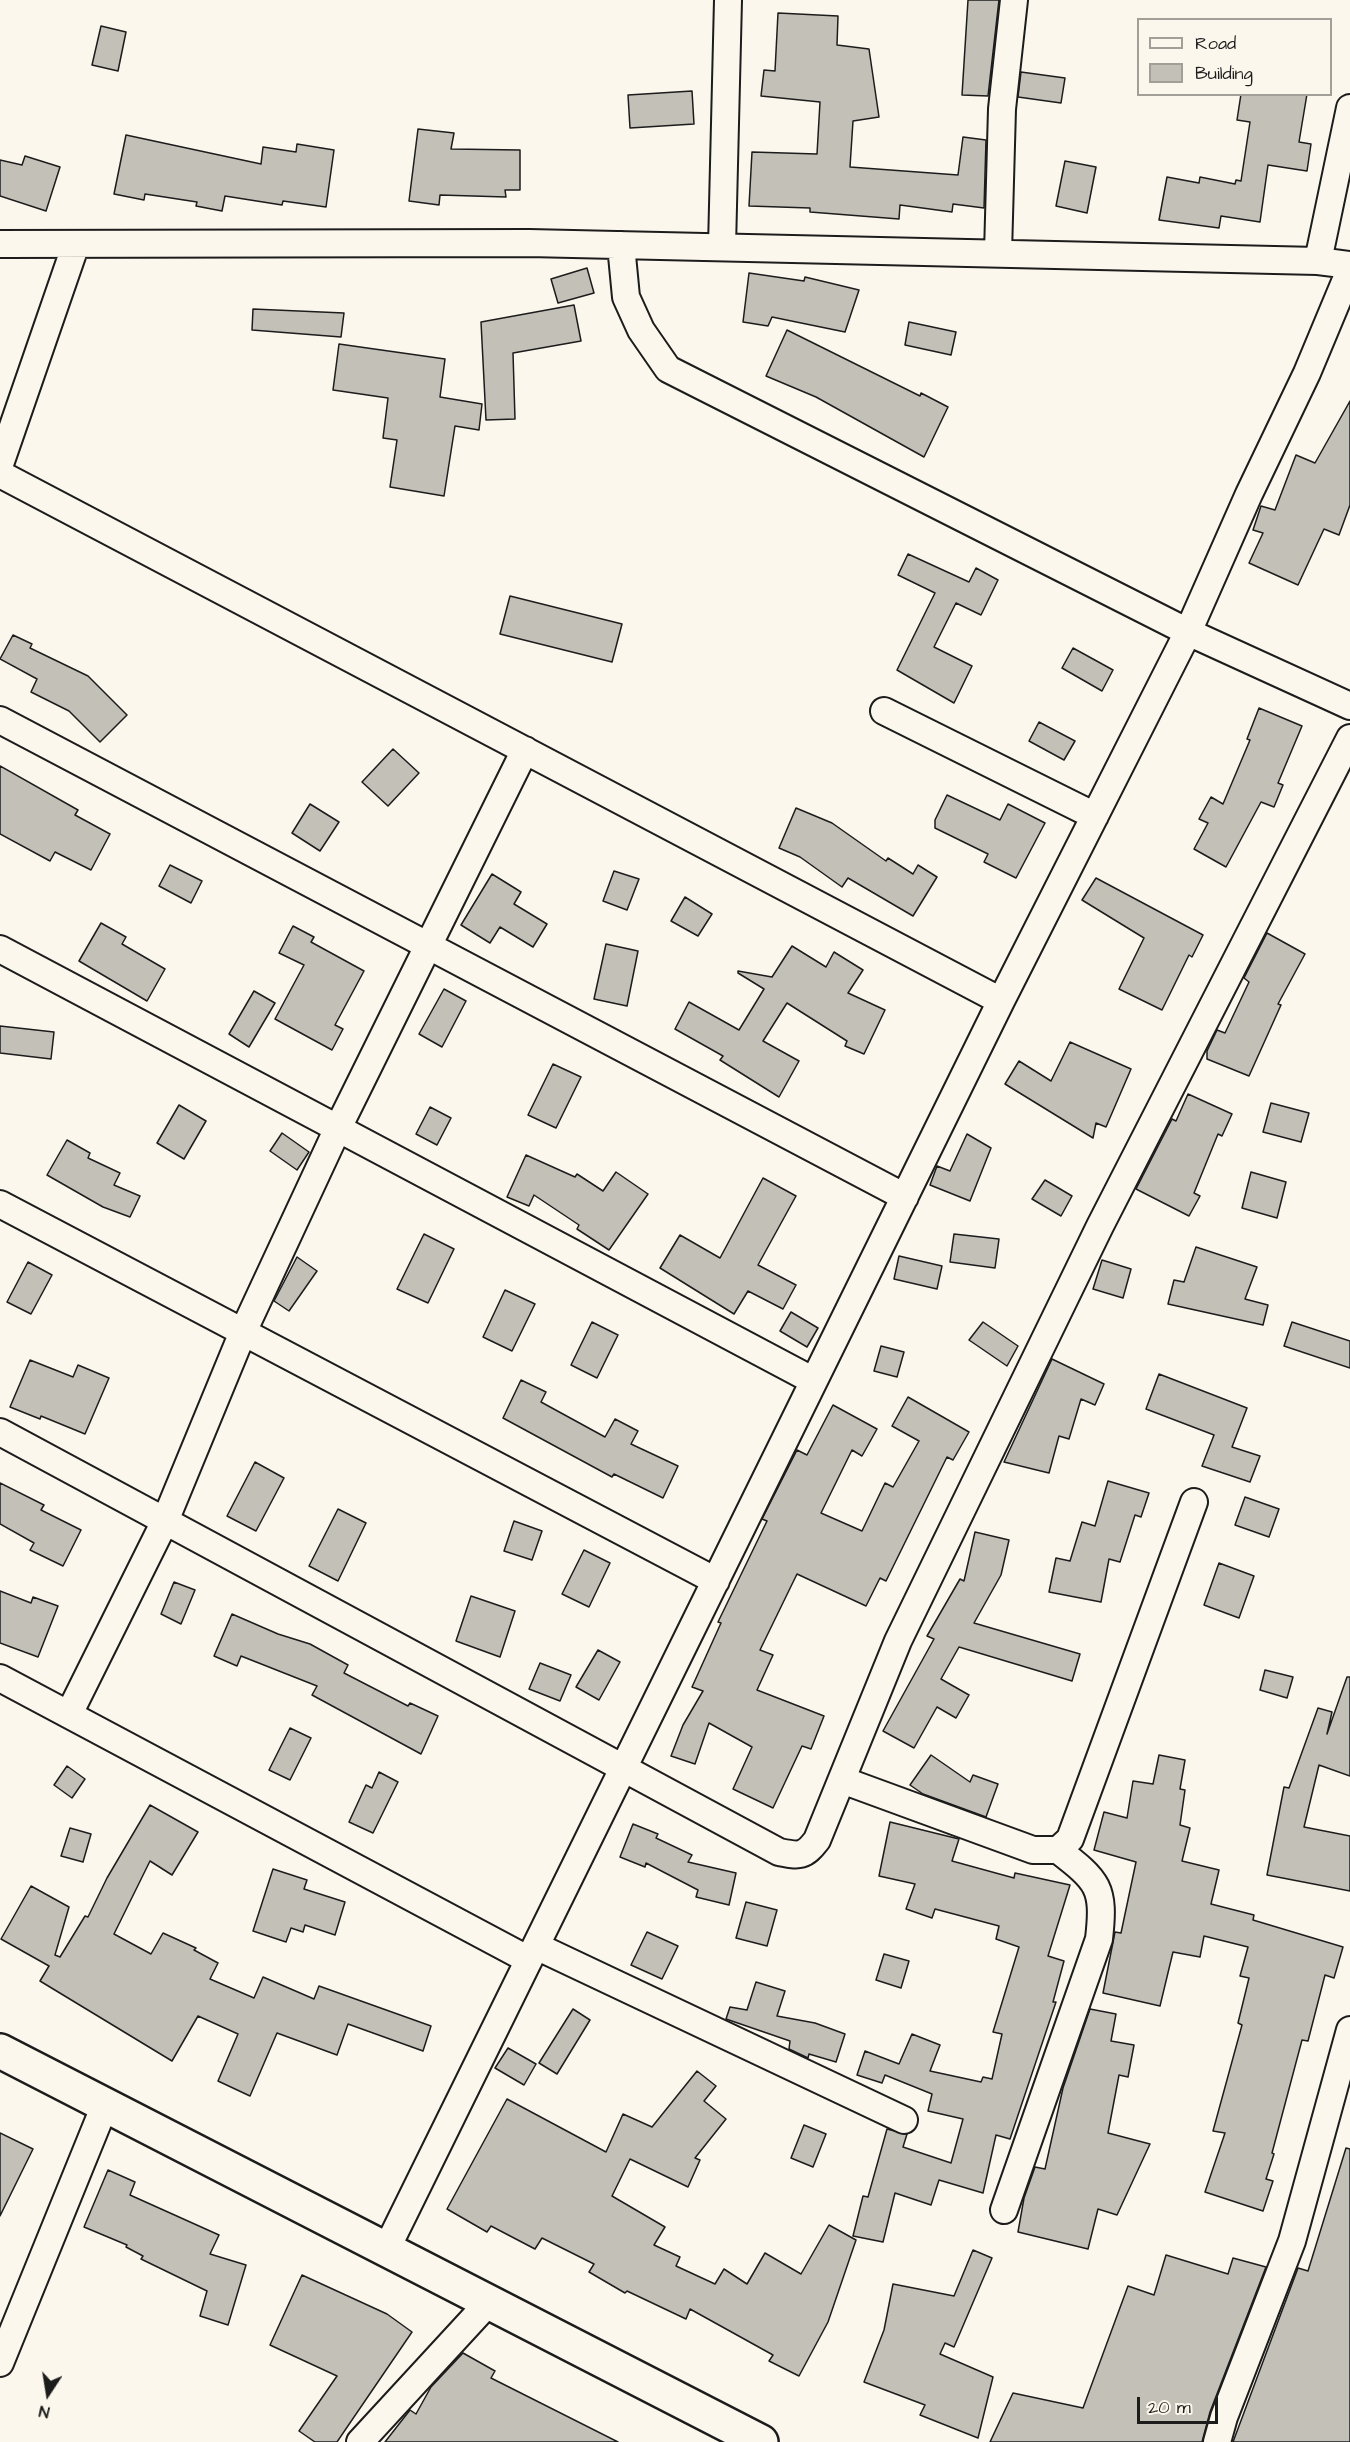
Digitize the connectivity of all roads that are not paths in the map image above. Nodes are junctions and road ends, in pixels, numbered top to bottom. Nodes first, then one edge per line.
1 (728, 0) edge
2 (1014, 0) edge
3 (1350, 108) edge
4 (0, 244) edge
5 (76, 244) junction
6 (621, 245) junction
7 (722, 247) junction
8 (998, 253) junction
9 (1318, 261) junction
10 (1350, 265) edge
11 (1350, 270) edge
12 (0, 464) edge
13 (0, 474) edge
14 (1188, 632) junction
15 (1350, 705) edge
16 (884, 711) dead end
17 (0, 720) edge
18 (1350, 738) edge
19 (525, 750) junction
20 (1095, 816) junction
21 (428, 946) junction
22 (0, 950) edge
23 (1001, 1001) junction
24 (338, 1128) junction
25 (905, 1197) junction
26 (0, 1204) edge
27 (243, 1332) junction
28 (814, 1381) junction
29 (0, 1432) edge
30 (1194, 1502) dead end
31 (165, 1521) junction
32 (716, 1581) junction
33 (0, 1677) edge
34 (69, 1714) junction
35 (624, 1767) junction
36 (842, 1779) junction
37 (1058, 1850) junction
38 (533, 1953) junction
39 (1350, 2030) edge
40 (0, 2051) edge
41 (105, 2105) junction
42 (904, 2120) dead end
43 (1004, 2210) dead end
44 (386, 2250) junction
45 (489, 2302) junction
46 (10, 2314) edge
47 (0, 2363) edge
48 (360, 2442) edge
49 (761, 2442) edge
50 (1217, 2442) edge

1 - 7 street
2 - 8 street
3 - 9 street
4 - 5 street
5 - 6 street
5 - 12 street
6 - 7 street
6 - 14 street
7 - 8 street
8 - 9 street
9 - 10 street
11 - 14 street
13 - 19 street
14 - 15 street
14 - 20 street
16 - 20 street
17 - 21 street
18 - 36 street
19 - 21 street
19 - 23 street
20 - 23 street
21 - 24 street
21 - 25 street
22 - 24 street
23 - 25 street
24 - 27 street
24 - 28 street
25 - 28 street
26 - 27 street
27 - 31 street
27 - 32 street
28 - 32 street
29 - 31 street
30 - 37 street
31 - 34 street
31 - 35 street
32 - 35 street
33 - 34 street
34 - 38 street
35 - 36 street
35 - 38 street
36 - 37 street
37 - 43 street
38 - 42 street
38 - 44 street
39 - 50 street
40 - 41 main road
41 - 44 main road
41 - 46 street
44 - 45 main road
45 - 48 street
45 - 49 main road
46 - 47 street

